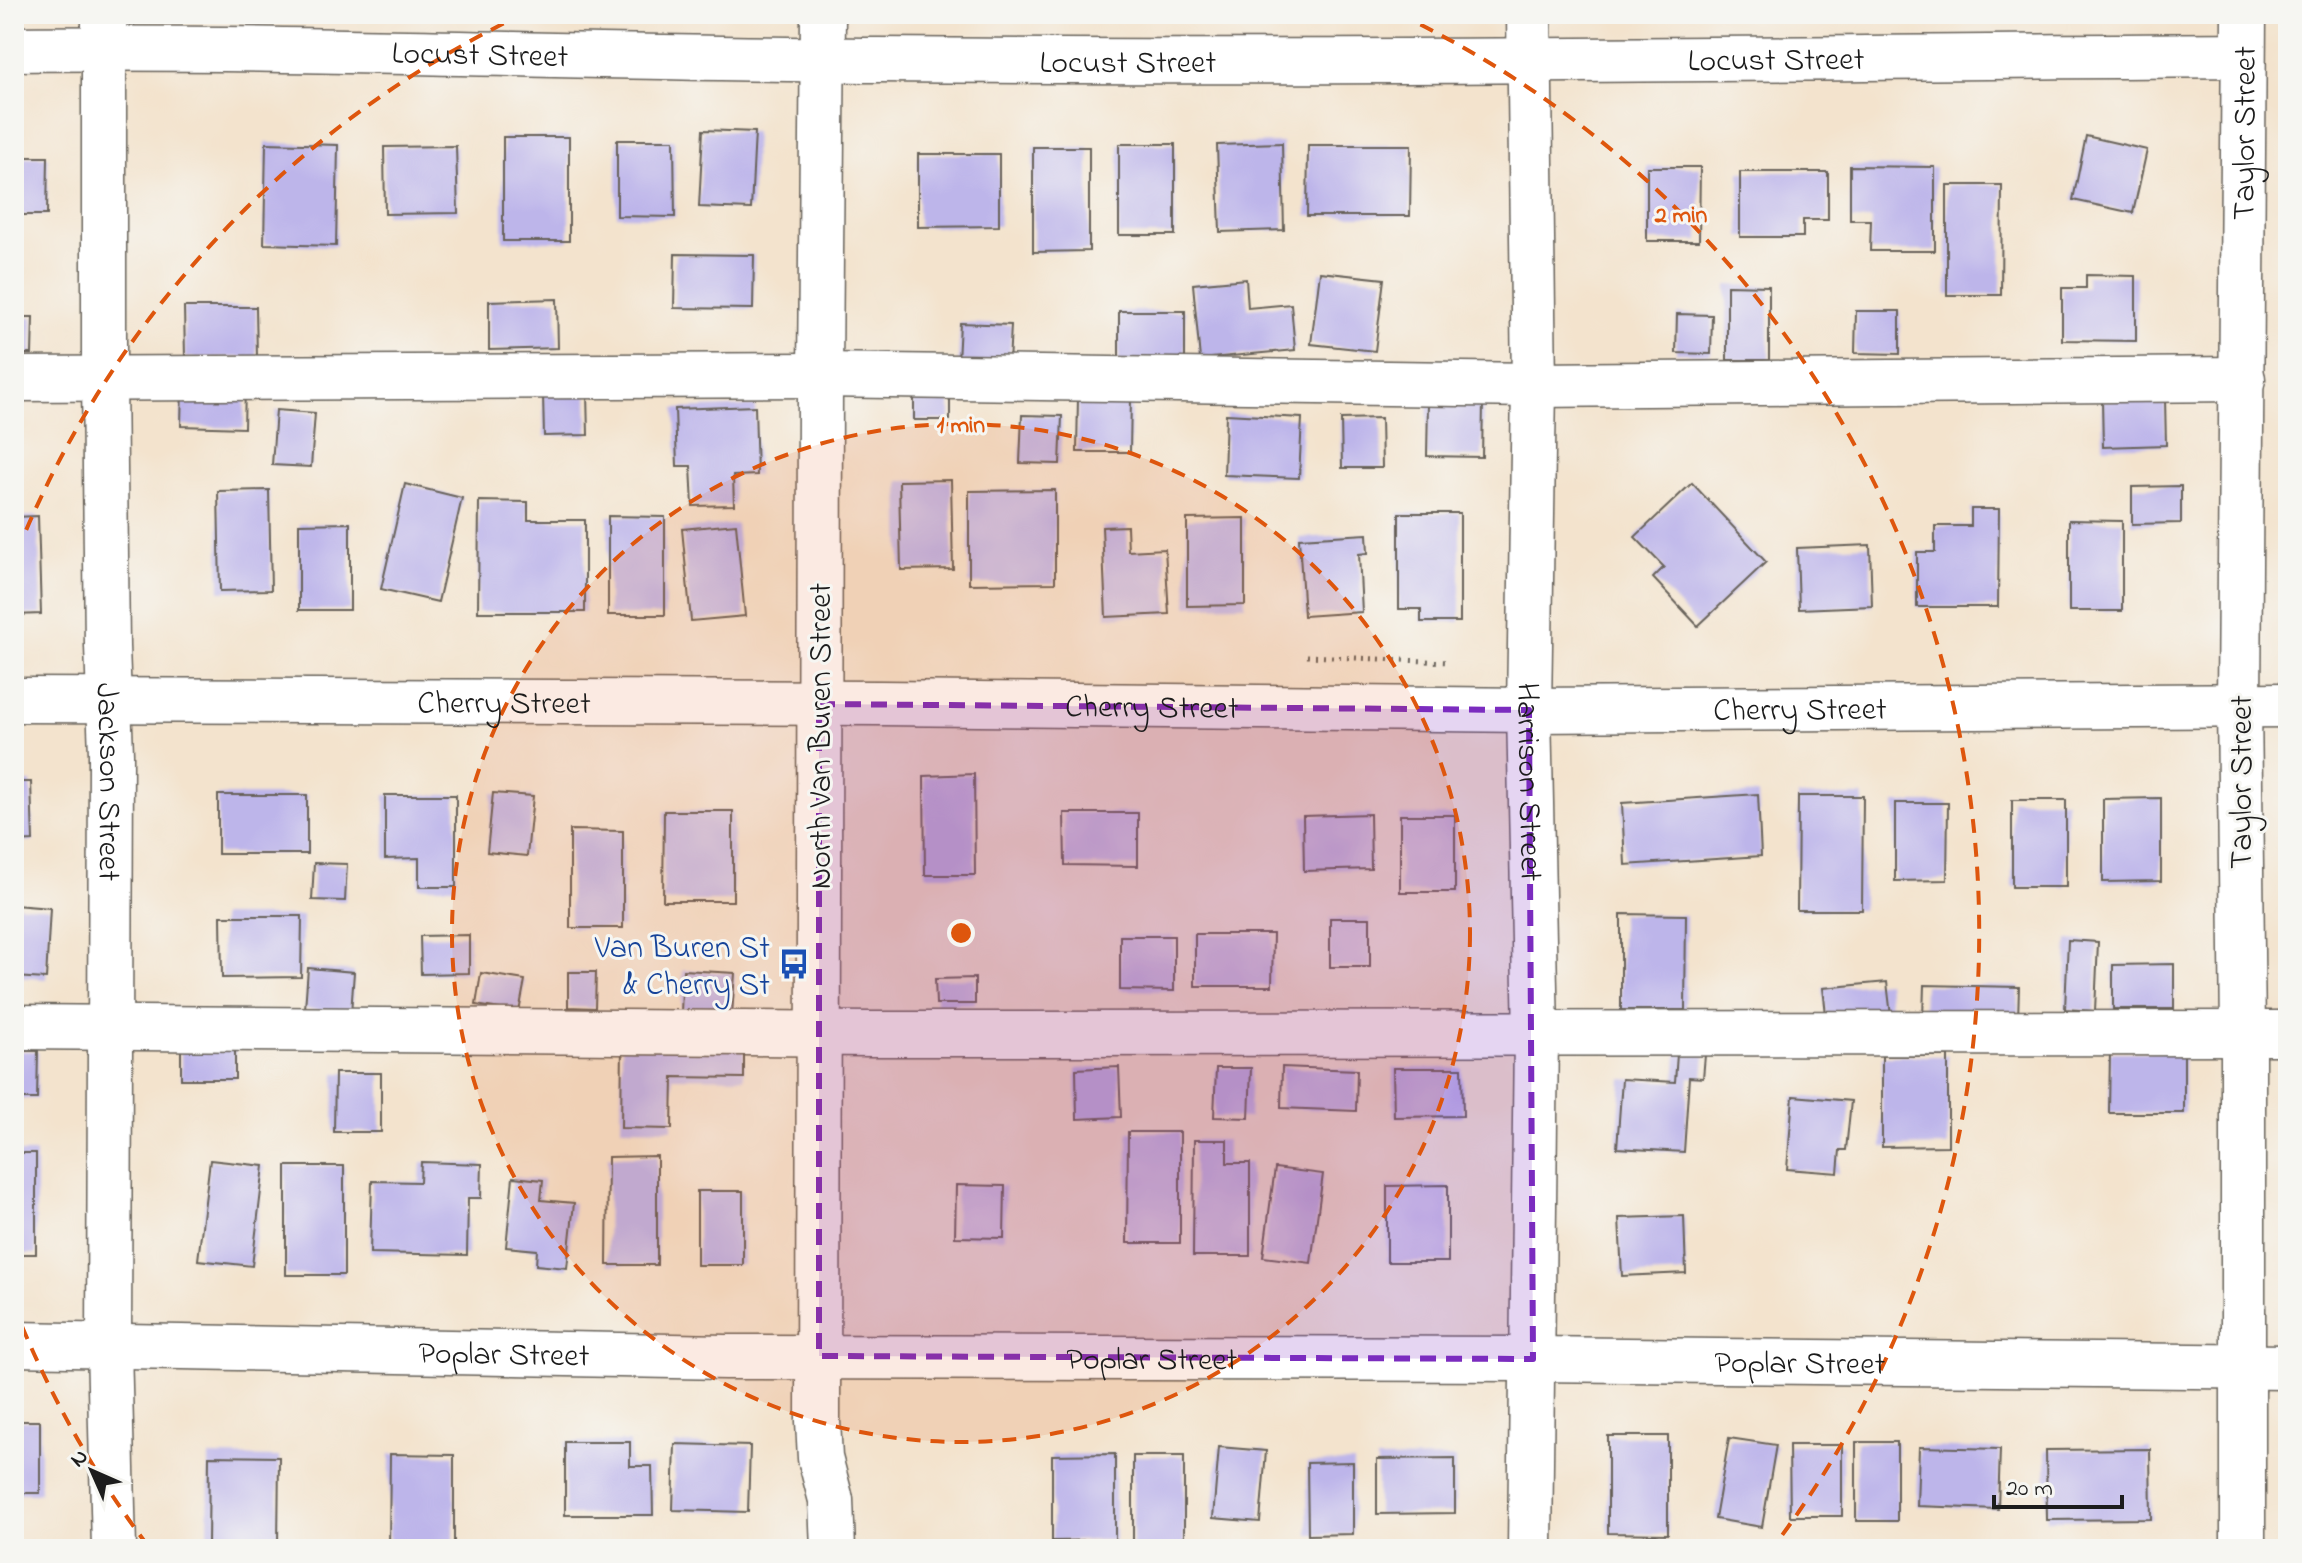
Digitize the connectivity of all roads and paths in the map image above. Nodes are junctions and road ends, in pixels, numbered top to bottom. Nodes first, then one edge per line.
1 (823, 14) edge
2 (1529, 14) edge
3 (104, 31) edge
4 (2244, 34) edge
5 (14, 49) edge
6 (824, 60) junction
7 (1528, 60) junction
8 (820, 375) junction
9 (104, 378) junction
10 (14, 379) edge
11 (2243, 379) junction
12 (1534, 385) junction
13 (1307, 656) dead end
14 (1450, 662) dead end
15 (14, 700) edge
16 (109, 700) junction
17 (819, 704) junction
18 (2239, 704) junction
19 (2288, 705) edge
20 (1529, 710) junction
21 (14, 1027) edge
22 (112, 1027) junction
23 (2243, 1032) junction
24 (817, 1033) junction
25 (2288, 1033) edge
26 (1536, 1034) junction
27 (14, 1344) edge
28 (109, 1346) junction
29 (819, 1356) junction
30 (1533, 1359) junction
31 (2244, 1367) junction
32 (2288, 1367) edge
33 (820, 1458) junction
34 (114, 1549) edge
35 (802, 1549) edge
36 (833, 1549) edge
37 (1530, 1549) edge
38 (2243, 1549) edge

1 - 6 street, North Van Buren Street
2 - 7 street, Harrison Street
3 - 5 street, Locust Street
3 - 6 street, Locust Street
3 - 9 street, Jackson Street
4 - 7 street, Locust Street
4 - 11 street, Taylor Street
6 - 7 street, Locust Street
6 - 8 street, North Van Buren Street
7 - 12 street, Harrison Street
8 - 9 street
8 - 12 street
8 - 17 street, North Van Buren Street
9 - 10 street
9 - 16 street, Jackson Street
11 - 12 street
11 - 18 street, Taylor Street
12 - 20 street, Harrison Street
13 - 14 path
15 - 16 street, Cherry Street
16 - 17 street, Cherry Street
16 - 22 street, Jackson Street
17 - 20 street, Cherry Street
17 - 24 street, North Van Buren Street
18 - 19 street, Cherry Street
18 - 20 street, Cherry Street
18 - 23 street, Taylor Street
20 - 26 street, Harrison Street
21 - 22 street
22 - 24 street
22 - 28 street, Jackson Street
23 - 25 street
23 - 26 street
23 - 31 street, Taylor Street
24 - 26 street
24 - 29 street, North Van Buren Street
26 - 30 street, Harrison Street
27 - 28 street, Poplar Street
28 - 29 street, Poplar Street
28 - 34 street, Jackson Street
29 - 30 street, Poplar Street
29 - 33 street, North Van Buren Street
30 - 31 street, Poplar Street
30 - 37 street, Harrison Street
31 - 32 street, Poplar Street
31 - 38 street, Taylor Street
33 - 35 street
33 - 36 street

